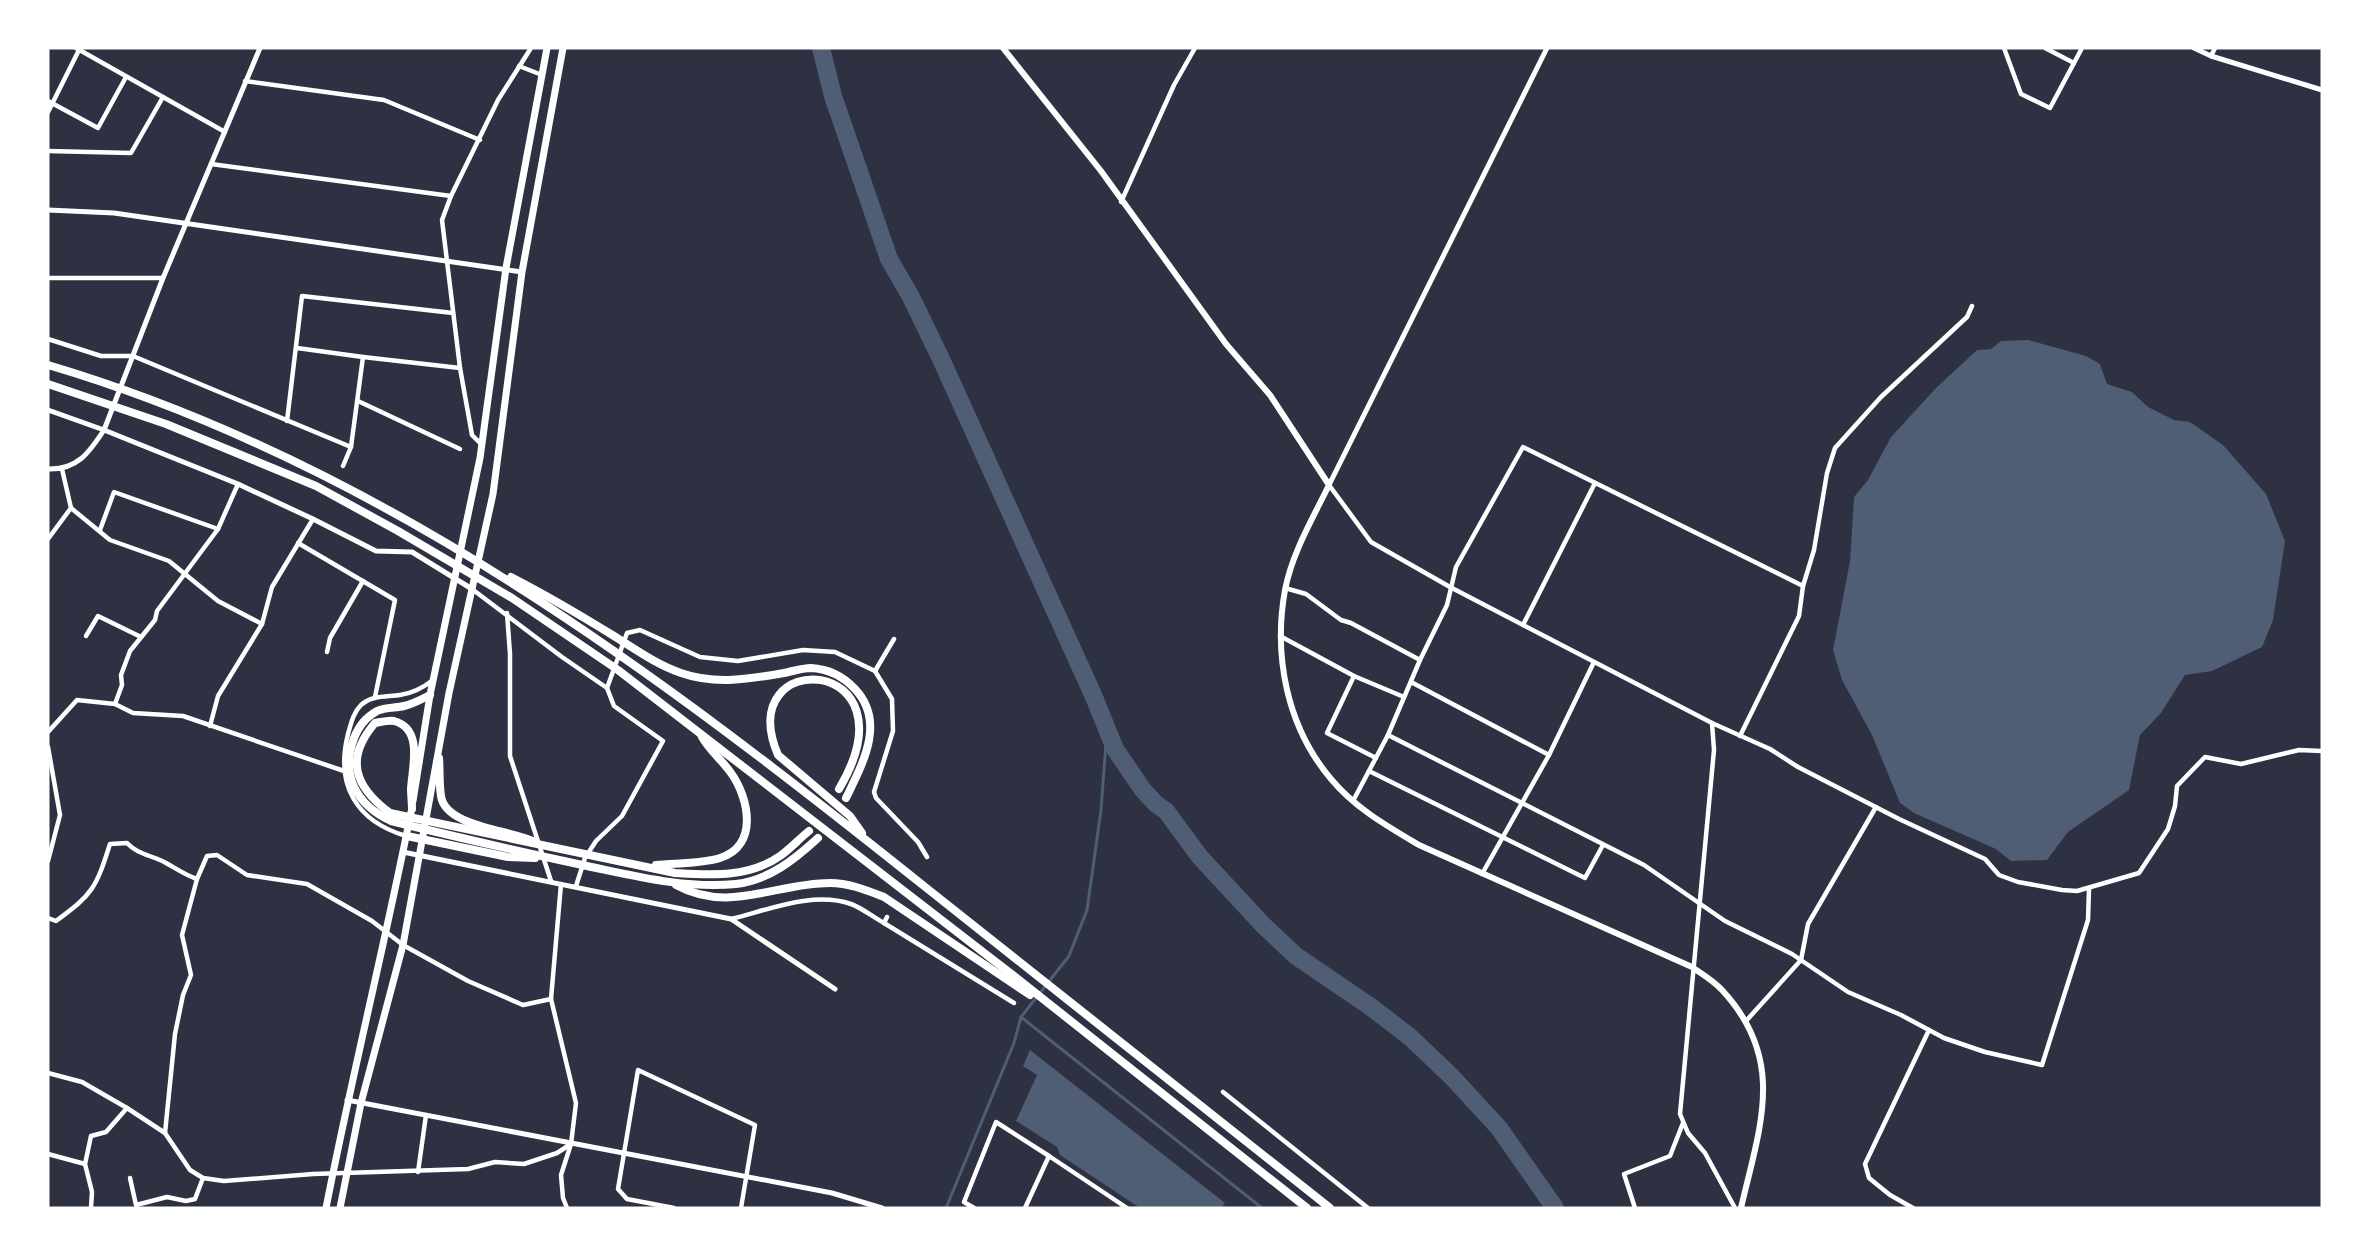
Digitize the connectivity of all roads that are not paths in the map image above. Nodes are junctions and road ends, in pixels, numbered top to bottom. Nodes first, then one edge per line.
1 (79, 48) edge
2 (260, 48) edge
3 (531, 48) edge
4 (547, 48) edge
5 (563, 48) edge
6 (1003, 48) edge
7 (1195, 48) edge
8 (1547, 48) edge
9 (2004, 48) edge
10 (2045, 48) edge
11 (2082, 48) edge
12 (2194, 48) edge
13 (2215, 48) edge
14 (2211, 56) junction
15 (2074, 63) junction
16 (519, 66) junction
17 (542, 75) junction
18 (126, 77) junction
19 (245, 81) junction
20 (2322, 90) edge
21 (163, 97) junction
22 (50, 102) edge
23 (48, 112) edge
24 (225, 132) junction
25 (480, 140) junction
26 (48, 151) edge
27 (211, 164) junction
28 (451, 196) junction
29 (1121, 202) junction
30 (48, 210) edge
31 (186, 225) junction
32 (447, 260) junction
33 (506, 268) junction
34 (522, 272) junction
35 (48, 278) edge
36 (163, 279) junction
37 (1972, 306) dead end
38 (453, 313) junction
39 (48, 339) edge
40 (297, 348) junction
41 (133, 356) junction
42 (363, 357) junction
43 (48, 365) edge
44 (459, 368) junction
45 (48, 384) edge
46 (357, 401) junction
47 (48, 410) edge
48 (287, 421) junction
49 (104, 430) junction
50 (482, 445) junction
51 (351, 447) junction
52 (460, 449) dead end
53 (343, 466) dead end
54 (48, 469) edge
55 (62, 469) junction
56 (1595, 483) junction
57 (238, 484) junction
58 (1329, 485) junction
59 (71, 508) junction
60 (313, 519) junction
61 (218, 529) junction
62 (100, 530) junction
63 (48, 539) edge
64 (298, 543) junction
65 (470, 556) junction
66 (185, 574) junction
67 (456, 579) junction
68 (363, 581) junction
69 (1803, 586) junction
70 (1285, 588) junction
71 (1450, 588) junction
72 (472, 589) junction
73 (507, 613) junction
74 (262, 624) junction
75 (1522, 625) junction
76 (86, 636) dead end
77 (1280, 636) junction
78 (141, 637) junction
79 (894, 639) dead end
80 (327, 652) dead end
81 (1420, 660) junction
82 (1594, 662) junction
83 (875, 670) junction
84 (1353, 676) junction
85 (435, 679) junction
86 (1411, 682) junction
87 (607, 688) junction
88 (430, 695) junction
89 (375, 697) junction
90 (1404, 697) junction
91 (115, 704) junction
92 (1712, 723) junction
93 (210, 726) junction
94 (48, 732) edge
95 (701, 734) junction
96 (1388, 735) junction
97 (1740, 736) junction
98 (48, 747) edge
99 (2322, 751) edge
100 (1549, 755) junction
101 (439, 758) junction
102 (1376, 758) junction
103 (344, 771) junction
104 (1369, 771) junction
105 (838, 789) dead end
106 (846, 798) dead end
107 (1353, 801) junction
108 (1521, 803) junction
109 (1876, 807) junction
110 (412, 809) junction
111 (391, 817) junction
112 (809, 831) dead end
113 (407, 836) junction
114 (1502, 837) junction
115 (818, 838) dead end
116 (423, 839) junction
117 (868, 842) junction
118 (1603, 844) junction
119 (544, 846) junction
120 (403, 852) junction
121 (420, 855) junction
122 (927, 857) dead end
123 (556, 859) junction
124 (48, 861) edge
125 (648, 866) junction
126 (1482, 874) junction
127 (197, 879) junction
128 (550, 881) junction
129 (672, 882) junction
130 (561, 884) junction
131 (576, 886) junction
132 (2089, 889) junction
133 (1700, 904) junction
134 (887, 917) dead end
135 (48, 918) edge
136 (731, 919) junction
137 (884, 923) junction
138 (387, 933) junction
139 (403, 945) junction
140 (1800, 960) junction
141 (1692, 967) junction
142 (1012, 979) junction
143 (834, 989) dead end
144 (551, 999) junction
145 (1014, 1003) dead end
146 (1746, 1021) junction
147 (1929, 1030) junction
148 (48, 1073) edge
149 (1222, 1092) dead end
150 (347, 1100) junction
151 (361, 1103) junction
152 (127, 1108) junction
153 (426, 1116) junction
154 (1683, 1123) junction
155 (165, 1133) junction
156 (571, 1144) junction
157 (48, 1154) edge
158 (623, 1154) junction
159 (1049, 1156) junction
160 (85, 1164) junction
161 (418, 1172) junction
162 (347, 1173) junction
163 (333, 1174) junction
164 (746, 1177) junction
165 (130, 1178) dead end
166 (203, 1178) junction
167 (90, 1208) edge
168 (326, 1208) edge
169 (340, 1208) edge
170 (567, 1208) edge
171 (674, 1208) edge
172 (741, 1208) edge
173 (882, 1208) edge
174 (974, 1208) edge
175 (1024, 1208) edge
176 (1127, 1208) edge
177 (1307, 1208) edge
178 (1330, 1208) edge
179 (1368, 1208) edge
180 (1635, 1208) edge
181 (1735, 1208) edge
182 (1741, 1208) edge
183 (1913, 1208) edge

1 - 18 street
1 - 22 street
2 - 19 street
3 - 16 street
4 - 17 highway
5 - 34 highway
6 - 29 main road
7 - 29 street
8 - 58 street
9 - 15 street
10 - 15 street
11 - 15 street
12 - 14 street
13 - 14 street
14 - 20 street
16 - 17 street
16 - 25 street
17 - 33 highway
18 - 21 street
18 - 22 street
19 - 24 street
19 - 25 street
21 - 24 street
21 - 26 street
22 - 23 street
24 - 27 street
25 - 28 street
27 - 28 street
27 - 31 street
28 - 32 street
29 - 58 main road
30 - 31 street
31 - 32 street
31 - 36 street
32 - 33 street
32 - 38 street
33 - 34 street
33 - 50 highway
34 - 72 highway
35 - 36 street
36 - 41 street
37 - 69 street
38 - 40 street
38 - 44 street
39 - 41 street
40 - 42 street
40 - 48 street
41 - 48 street
41 - 49 street
42 - 44 street
42 - 46 street
43 - 65 highway
44 - 50 street
45 - 95 highway
46 - 51 street
46 - 52 street
47 - 49 street
48 - 51 street
49 - 55 street
49 - 57 street
50 - 67 highway
51 - 53 street
54 - 55 street
55 - 59 street
56 - 69 street
56 - 71 street
56 - 75 street
57 - 60 street
57 - 61 street
58 - 70 main road
58 - 71 street
59 - 62 street
59 - 63 street
60 - 64 street
60 - 67 street
61 - 62 street
61 - 66 street
62 - 66 street
64 - 68 street
64 - 74 street
65 - 106 highway
65 - 117 highway
66 - 74 street
66 - 78 street
67 - 72 street
67 - 85 highway
68 - 80 street
68 - 89 street
69 - 97 street
70 - 77 main road
70 - 81 street
71 - 75 street
71 - 81 street
72 - 73 street
72 - 101 highway
73 - 87 street
73 - 128 street
74 - 93 street
75 - 82 street
76 - 78 street
77 - 84 street
77 - 107 main road
78 - 91 street
79 - 83 street
81 - 86 street
82 - 92 street
82 - 100 street
83 - 87 street
83 - 122 street
84 - 90 street
84 - 102 street
85 - 88 highway
85 - 89 street
86 - 90 street
86 - 100 street
87 - 131 street
88 - 110 highway
88 - 111 highway
89 - 103 street
90 - 96 street
91 - 93 street
91 - 94 street
92 - 97 street
92 - 133 street
93 - 103 street
95 - 125 highway
95 - 142 highway
96 - 102 street
96 - 108 street
97 - 109 street
98 - 124 street
99 - 132 street
100 - 108 street
101 - 116 highway
101 - 119 highway
102 - 104 street
103 - 113 street
104 - 107 street
104 - 114 street
105 - 117 highway
107 - 126 main road
108 - 114 street
108 - 118 street
109 - 132 street
109 - 140 street
110 - 111 highway
110 - 113 highway
111 - 119 highway
111 - 123 highway
112 - 125 highway
113 - 116 highway
113 - 120 highway
114 - 118 street
114 - 126 street
115 - 129 highway
116 - 121 highway
116 - 123 highway
117 - 178 highway
118 - 133 street
119 - 125 highway
120 - 121 street
120 - 138 highway
121 - 128 street
121 - 139 highway
123 - 129 highway
126 - 141 main road
127 - 135 street
127 - 138 street
127 - 155 street
128 - 130 street
129 - 142 highway
130 - 131 street
130 - 144 street
131 - 136 street
132 - 147 street
133 - 140 street
133 - 141 street
134 - 137 street
136 - 137 street
136 - 143 street
137 - 145 street
138 - 139 street
138 - 150 highway
139 - 144 street
139 - 151 highway
140 - 146 street
140 - 147 street
141 - 146 main road
141 - 154 street
142 - 177 highway
144 - 156 street
146 - 182 main road
147 - 183 street
148 - 152 street
149 - 179 street
150 - 151 street
150 - 163 highway
151 - 153 street
151 - 162 highway
152 - 155 street
152 - 160 street
153 - 156 street
153 - 161 street
154 - 180 street
154 - 181 street
155 - 166 street
156 - 158 street
156 - 161 street
156 - 170 street
157 - 160 street
158 - 164 street
158 - 164 street
158 - 171 street
159 - 174 street
159 - 175 street
159 - 176 street
160 - 167 street
161 - 162 street
162 - 163 street
162 - 169 highway
163 - 166 street
163 - 168 highway
164 - 172 street
164 - 173 street
165 - 166 street

